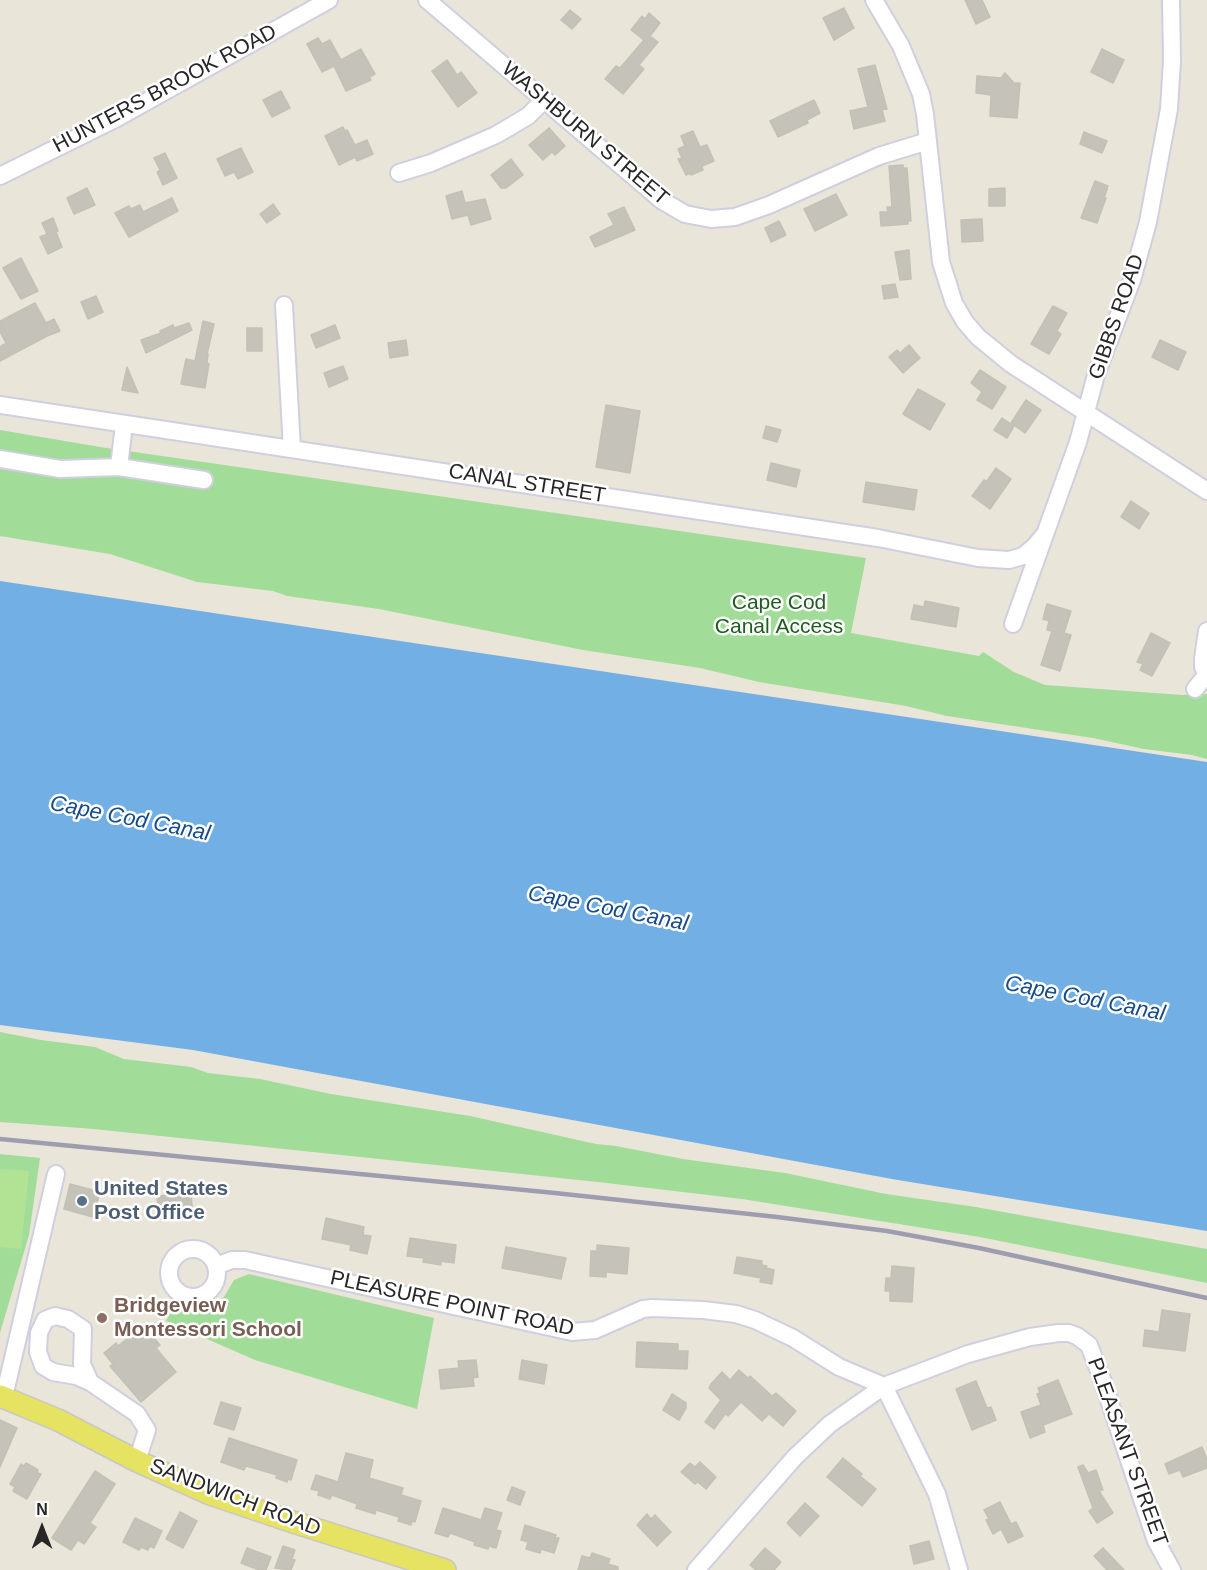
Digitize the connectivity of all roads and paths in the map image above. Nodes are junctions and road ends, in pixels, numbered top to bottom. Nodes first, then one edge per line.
1 (329, 0) edge
2 (427, 0) edge
3 (874, 0) edge
4 (1171, 0) edge
5 (545, 99) junction
6 (928, 141) junction
7 (399, 173) dead end
8 (0, 176) edge
9 (284, 305) dead end
10 (0, 405) edge
11 (1086, 411) junction
12 (124, 424) junction
13 (291, 449) junction
14 (0, 459) edge
15 (119, 467) junction
16 (204, 480) dead end
17 (1207, 490) edge
18 (1044, 536) junction
19 (1013, 624) dead end
20 (1207, 631) edge
21 (1207, 674) edge
22 (1195, 689) dead end
23 (56, 1174) dead end
24 (216, 1266) dead end
25 (90, 1382) dead end
26 (884, 1386) junction
27 (2, 1397) edge
28 (137, 1461) junction
29 (1156, 1541) junction
30 (436, 1569) edge
31 (696, 1570) edge
32 (959, 1570) edge
33 (1157, 1570) edge
34 (1172, 1570) edge

1 - 8 street, HUNTERS BROOK ROAD
2 - 5 street, WASHBURN STREET
3 - 6 street
4 - 11 street, GIBBS ROAD
5 - 6 street, WASHBURN STREET
5 - 7 street
6 - 11 street
9 - 13 street
10 - 12 street, CANAL STREET
11 - 17 street
11 - 18 street, GIBBS ROAD
12 - 13 street, CANAL STREET
12 - 15 street
13 - 18 street, CANAL STREET
14 - 15 street
15 - 16 street
18 - 19 street, GIBBS ROAD
20 - 21 street
21 - 22 street
23 - 27 street
24 - 26 street, PLEASURE POINT ROAD
25 - 28 street
26 - 29 street, PLEASANT STREET
26 - 31 street, PLEASANT STREET
26 - 32 street
27 - 28 main road, SANDWICH ROAD
28 - 30 main road, SANDWICH ROAD
29 - 33 street
29 - 34 street, PLEASANT STREET

